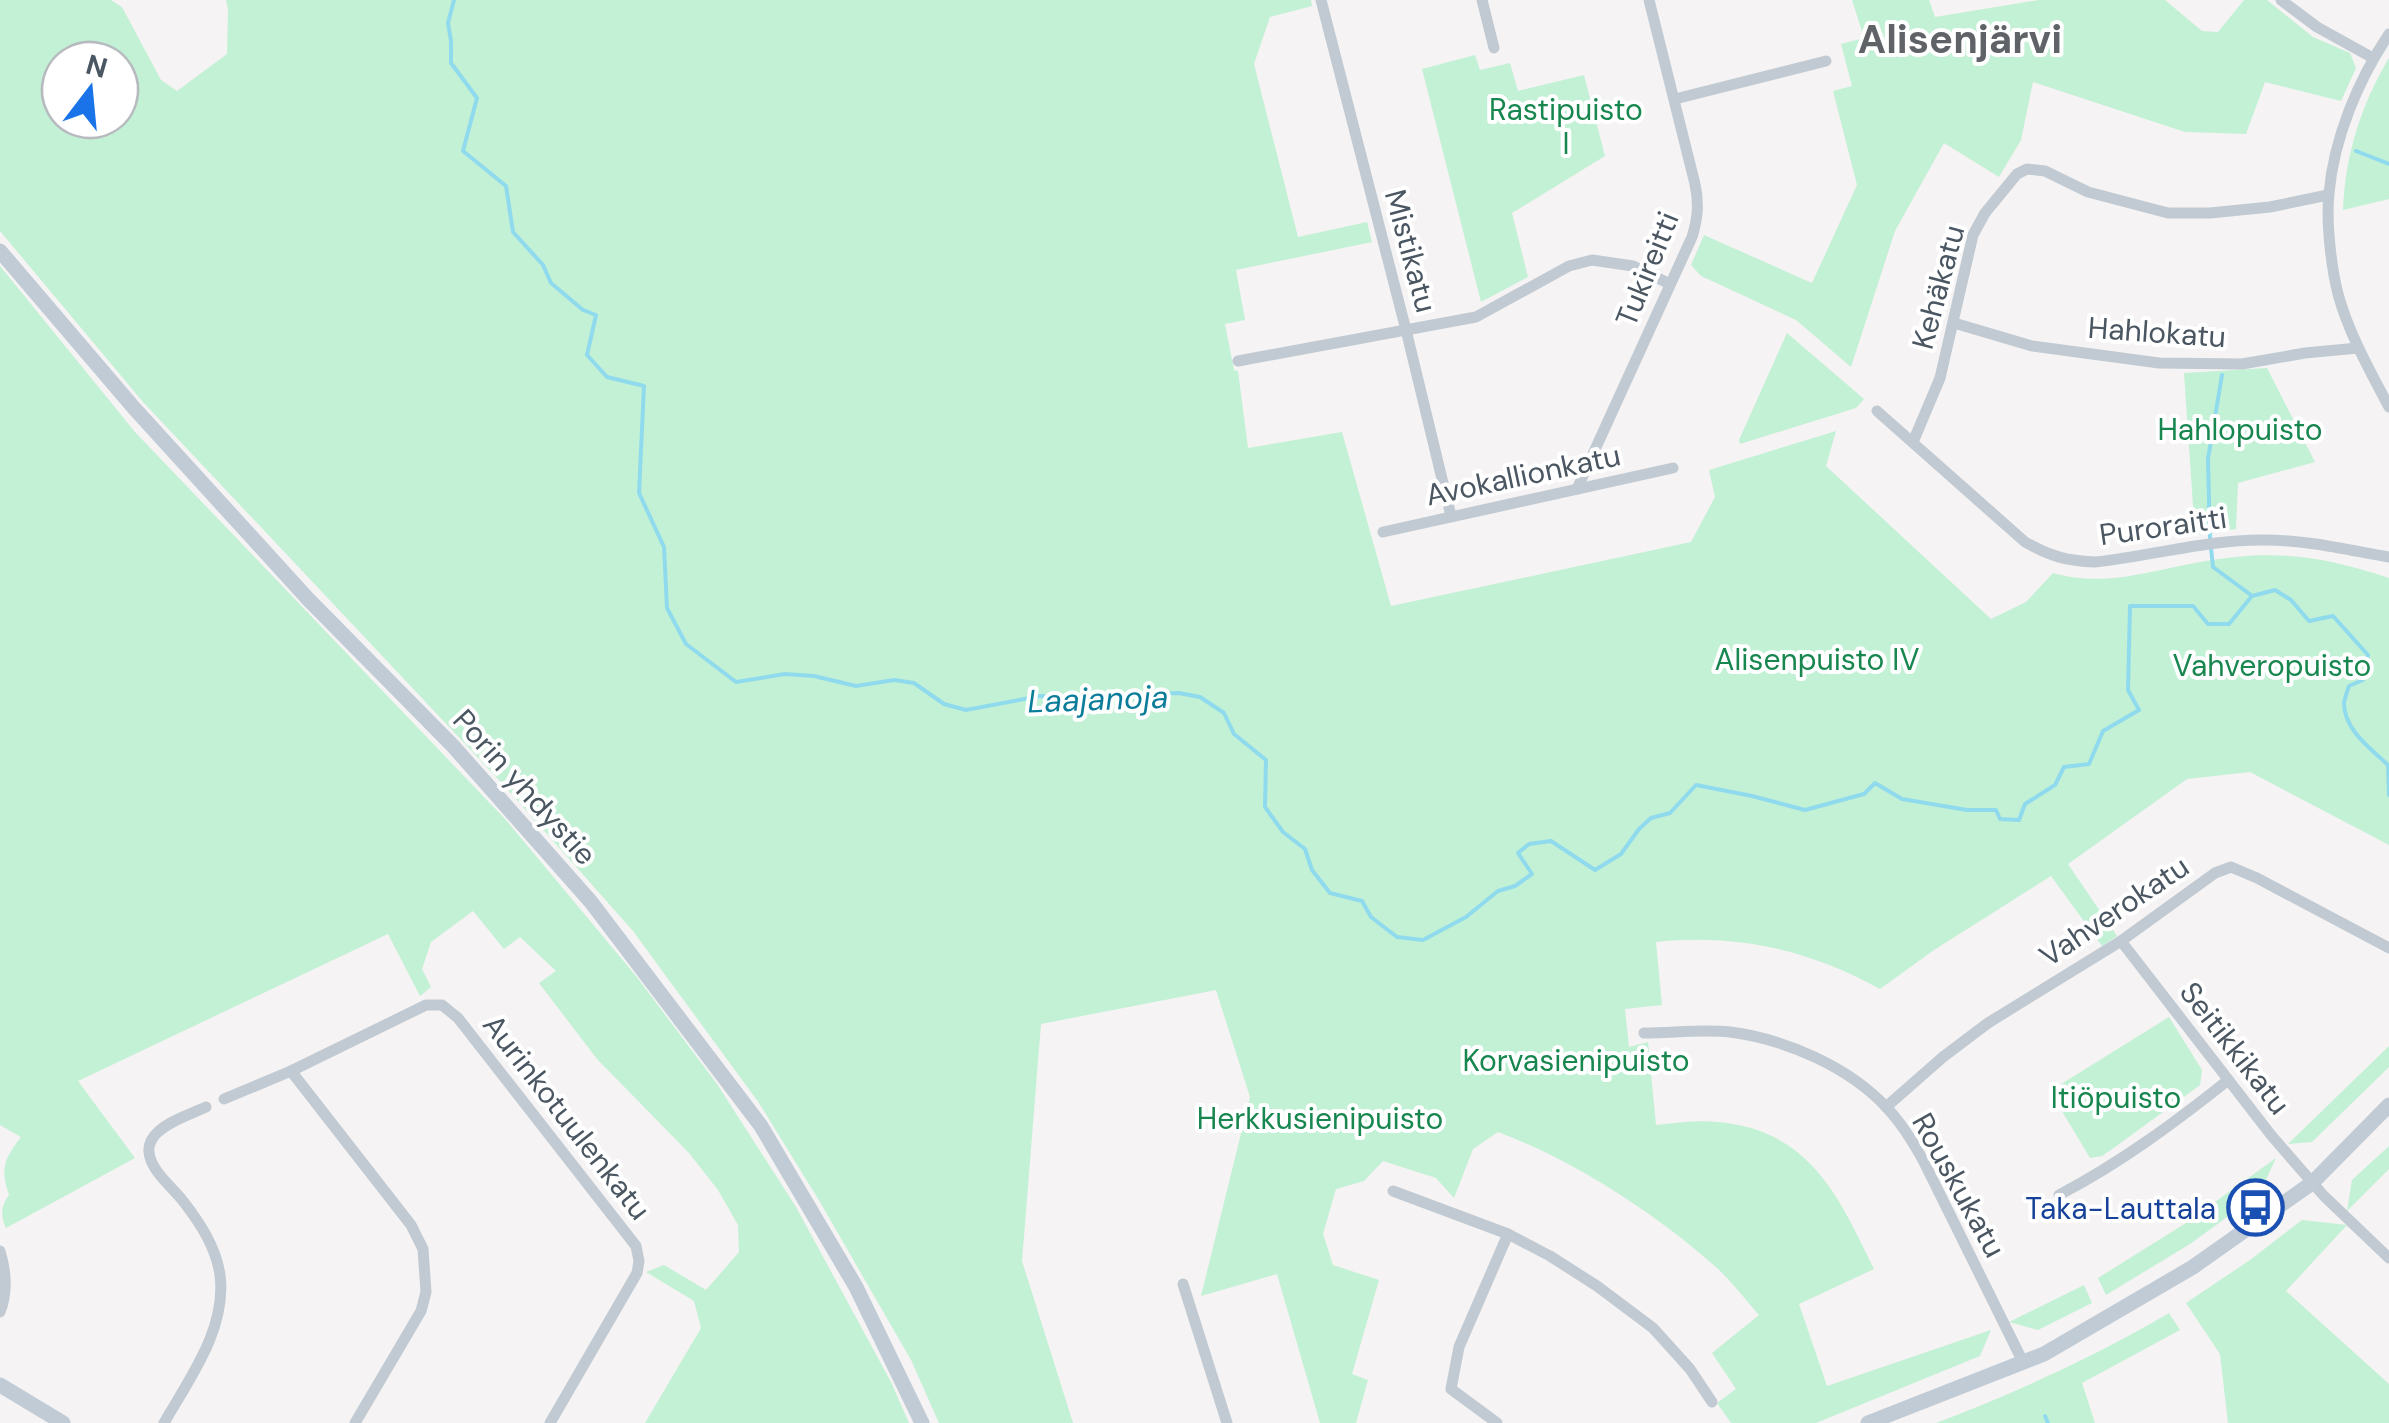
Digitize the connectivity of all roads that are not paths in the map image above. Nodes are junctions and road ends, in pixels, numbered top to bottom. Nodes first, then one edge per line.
1 (1321, 0) edge
2 (1482, 0) edge
3 (1649, 0) edge
4 (2281, 0) edge
5 (2389, 34) edge
6 (1494, 48) dead end
7 (2373, 58) junction
8 (1826, 61) dead end
9 (1675, 99) junction
10 (2328, 195) junction
11 (0, 251) edge
12 (1670, 284) junction
13 (1954, 324) junction
14 (1406, 330) junction
15 (2358, 348) junction
16 (1238, 361) dead end
17 (2389, 408) edge
18 (1876, 411) dead end
19 (1913, 442) junction
20 (1673, 468) dead end
21 (1577, 488) junction
22 (1452, 516) junction
23 (1383, 532) dead end
24 (2389, 557) edge
25 (2121, 941) junction
26 (2389, 948) edge
27 (1644, 1034) dead end
28 (291, 1071) junction
29 (2227, 1081) junction
30 (224, 1099) dead end
31 (2389, 1105) edge
32 (206, 1106) dead end
33 (1886, 1107) junction
34 (2312, 1183) junction
35 (1393, 1191) dead end
36 (2059, 1195) dead end
37 (1508, 1234) junction
38 (0, 1250) edge
39 (2389, 1258) edge
40 (1183, 1284) dead end
41 (0, 1312) edge
42 (2023, 1362) junction
43 (0, 1386) edge
44 (1712, 1402) dead end
45 (63, 1423) edge
46 (164, 1423) edge
47 (355, 1423) edge
48 (550, 1423) edge
49 (922, 1423) edge
50 (1227, 1423) edge
51 (1497, 1423) edge
52 (1868, 1423) edge

1 - 14 street, Mistikatu
2 - 6 street
3 - 9 street, Tukireitti
4 - 7 street
5 - 7 street
7 - 10 street
8 - 9 street
9 - 12 street, Tukireitti
10 - 13 street, Kehäkatu
10 - 15 street
11 - 49 main road, Porin yhdystie
12 - 14 street
12 - 21 street, Tukireitti
13 - 15 street, Hahlokatu
13 - 19 street, Kehäkatu
14 - 16 street
14 - 22 street, Mistikatu
15 - 17 street
18 - 19 street, Puroraitti
19 - 24 street, Puroraitti
20 - 21 street, Avokallionkatu
21 - 22 street, Avokallionkatu
22 - 23 street, Avokallionkatu
25 - 26 street, Vahverokatu
25 - 29 street, Seitikkikatu
25 - 33 street, Vahverokatu
27 - 33 street, Rouskukatu
28 - 30 street, Aurinkotuulenkatu
28 - 47 street
28 - 48 street, Aurinkotuulenkatu
29 - 34 street, Seitikkikatu
29 - 36 street
31 - 34 main road
32 - 46 street
33 - 42 street, Rouskukatu
34 - 39 street, Seitikkikatu
34 - 42 main road
35 - 37 street
37 - 44 street
37 - 51 street
38 - 41 street
40 - 50 street
42 - 52 main road
43 - 45 main road

